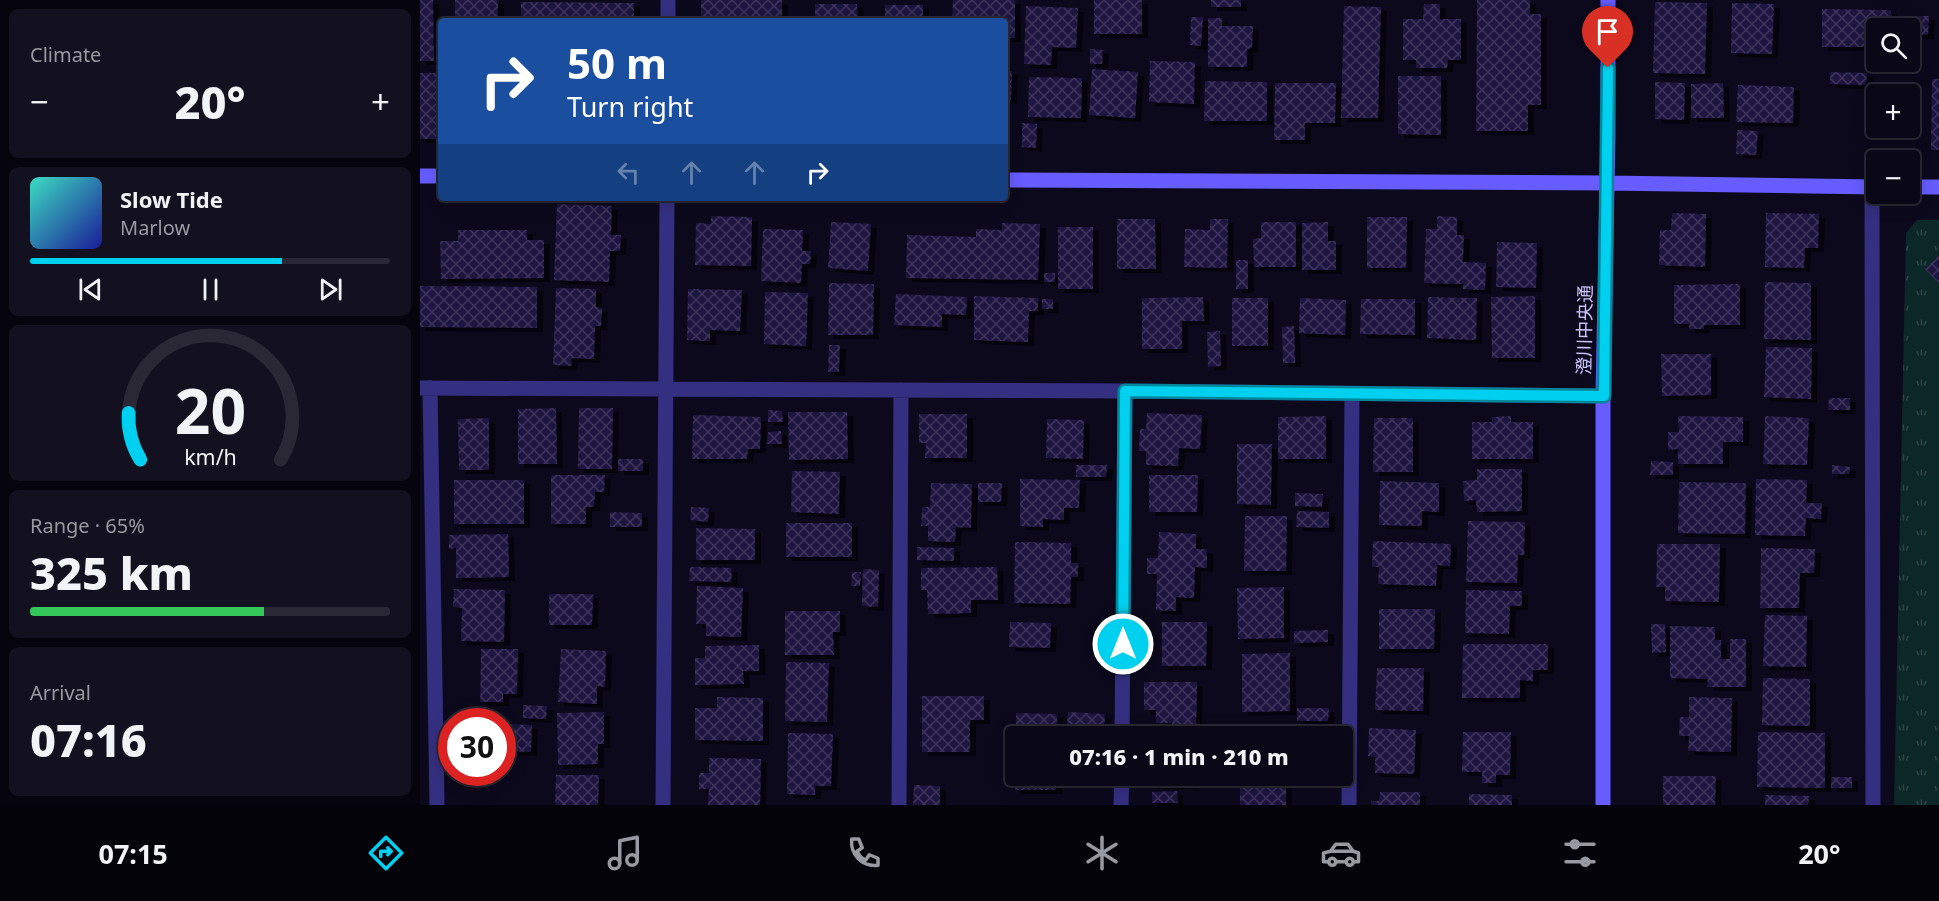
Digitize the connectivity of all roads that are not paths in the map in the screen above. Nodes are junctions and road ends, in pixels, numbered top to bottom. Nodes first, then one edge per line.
1 (668, 0) edge
2 (1608, 0) edge
3 (668, 18) edge
4 (420, 176) edge
5 (438, 176) edge
6 (1008, 180) edge
7 (1607, 183) junction
8 (1920, 187) edge
9 (1939, 187) edge
10 (1866, 188) edge
11 (667, 201) edge
12 (1874, 204) edge
13 (425, 388) edge
14 (665, 390) junction
15 (901, 390) junction
16 (1125, 391) junction
17 (1352, 394) junction
18 (1604, 396) junction
19 (1122, 726) edge
20 (1122, 786) edge
21 (437, 805) edge
22 (663, 805) edge
23 (899, 805) edge
24 (1121, 805) edge
25 (1349, 805) edge
26 (1603, 805) edge
27 (1873, 805) edge

1 - 3 street
2 - 7 street, 澄川中央通
4 - 5 street
6 - 7 street
7 - 10 street
7 - 18 street, 澄川中央通
8 - 9 street
11 - 14 street
12 - 27 street
13 - 14 street
13 - 21 street
14 - 15 street
14 - 22 street
15 - 16 street
15 - 23 street
16 - 17 street
16 - 19 street
17 - 18 street
17 - 25 street
18 - 26 street, 澄川中央通
20 - 24 street

